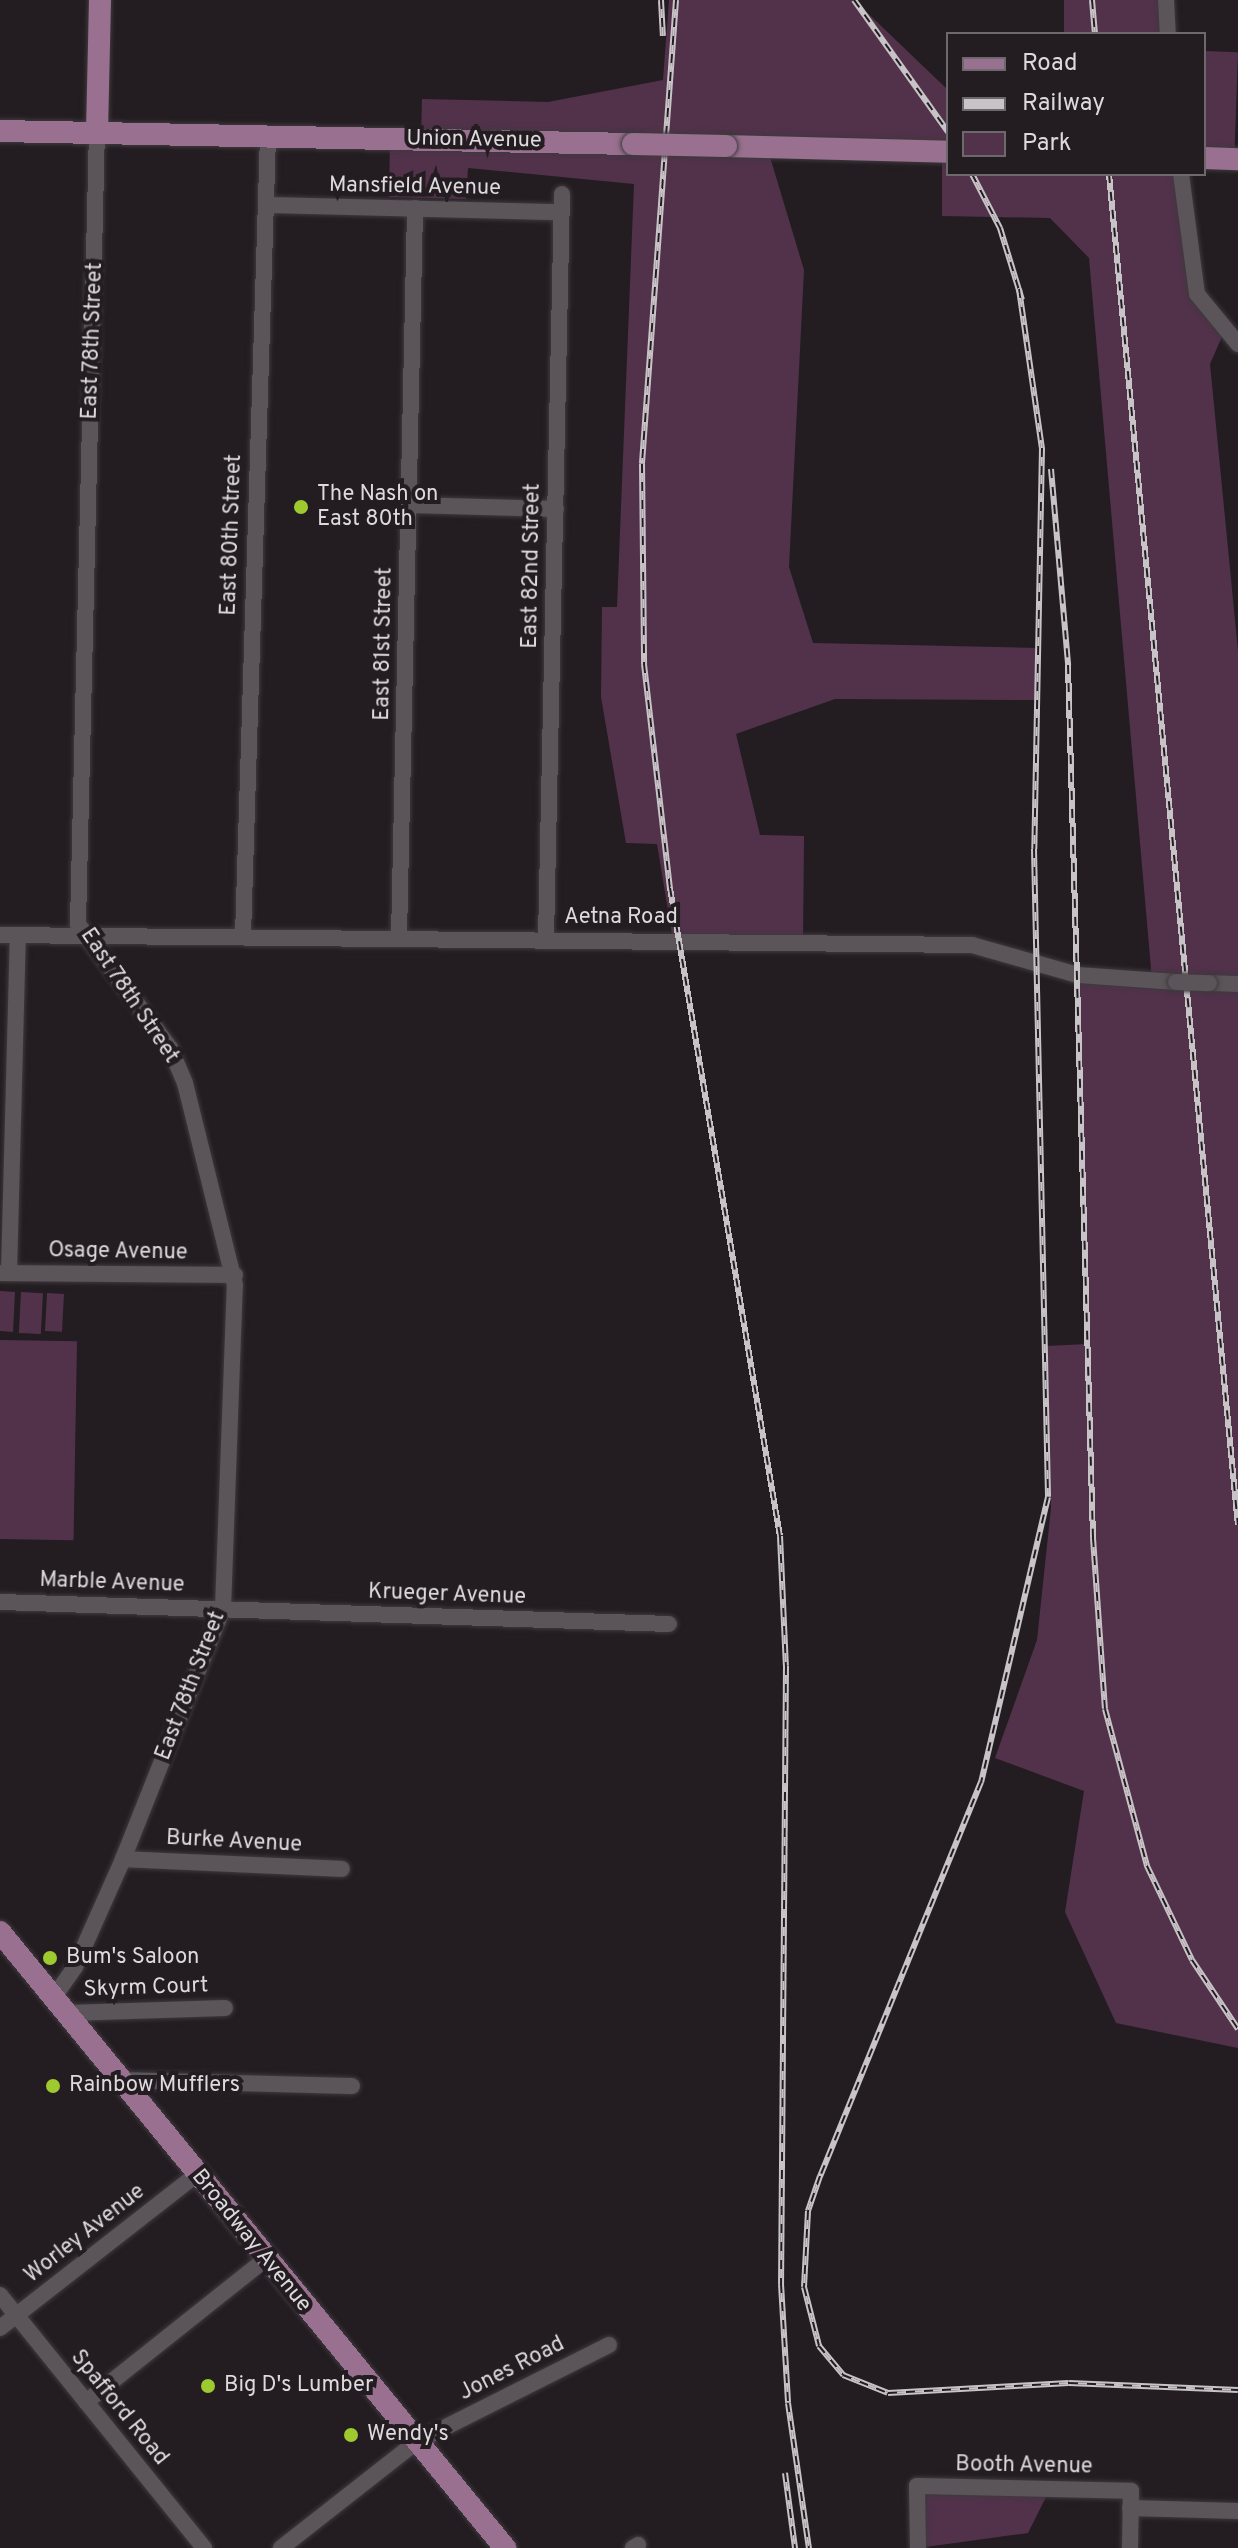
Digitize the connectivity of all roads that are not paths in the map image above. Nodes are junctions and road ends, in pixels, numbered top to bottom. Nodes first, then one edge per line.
1 (100, 0) edge
2 (1166, 0) edge
3 (1168, 32) edge
4 (0, 131) edge
5 (97, 132) junction
6 (268, 136) junction
7 (946, 152) edge
8 (1206, 158) edge
9 (1238, 159) edge
10 (1181, 176) edge
11 (562, 194) dead end
12 (267, 205) junction
13 (415, 208) junction
14 (562, 212) junction
15 (1238, 344) edge
16 (409, 505) junction
17 (556, 509) junction
18 (0, 935) edge
19 (86, 935) junction
20 (18, 936) junction
21 (243, 936) junction
22 (399, 937) junction
23 (546, 939) junction
24 (1238, 984) edge
25 (4, 1273) edge
26 (235, 1275) junction
27 (0, 1602) edge
28 (223, 1608) junction
29 (669, 1624) dead end
30 (123, 1859) junction
31 (342, 1869) dead end
32 (0, 1932) edge
33 (61, 2005) junction
34 (225, 2008) dead end
35 (119, 2080) junction
36 (352, 2086) dead end
37 (196, 2175) junction
38 (266, 2259) junction
39 (0, 2295) edge
40 (16, 2315) junction
41 (0, 2328) edge
42 (609, 2345) dead end
43 (86, 2402) junction
44 (416, 2442) junction
45 (1131, 2499) junction
46 (1238, 2511) edge
47 (204, 2548) edge
48 (281, 2548) edge
49 (505, 2548) edge
50 (918, 2548) edge
51 (1130, 2548) edge

1 - 5 main road, East 78th Street
2 - 3 street
4 - 5 main road, Union Avenue
5 - 6 main road, Union Avenue
5 - 19 street, East 78th Street
6 - 7 main road, Union Avenue, bridge
6 - 12 street, East 80th Street
8 - 9 main road
10 - 15 street
11 - 14 street, East 82nd Street
12 - 13 street, Mansfield Avenue
12 - 21 street, East 80th Street
13 - 14 street, Mansfield Avenue
13 - 16 street, East 81st Street
14 - 17 street, East 82nd Street
16 - 17 street
16 - 22 street, East 81st Street
17 - 23 street, East 82nd Street
18 - 20 street, Aetna Road
19 - 20 street, Aetna Road
19 - 21 street, Aetna Road
19 - 26 street, East 78th Street
20 - 25 street
21 - 22 street, Aetna Road
22 - 23 street, Aetna Road
23 - 24 street, Aetna Road, bridge
25 - 26 street, Osage Avenue
26 - 28 street, East 78th Street
27 - 28 street, Marble Avenue
28 - 29 street, Krueger Avenue
28 - 30 street, East 78th Street
30 - 31 street, Burke Avenue
30 - 33 street, East 78th Street
32 - 33 main road, Broadway Avenue
33 - 34 street, Skyrm Court
33 - 35 main road, Broadway Avenue
35 - 36 street
35 - 37 main road, Broadway Avenue
37 - 38 main road, Broadway Avenue
37 - 40 street, Worley Avenue
38 - 43 street
38 - 44 main road, Broadway Avenue
39 - 40 street, Spafford Road
40 - 41 street, Worley Avenue
40 - 43 street, Spafford Road
42 - 44 street, Jones Road
43 - 47 street, Spafford Road
44 - 48 street, Jones Road
44 - 49 main road, Broadway Avenue
45 - 46 street, Booth Avenue
45 - 50 street, Booth Avenue
45 - 51 street

